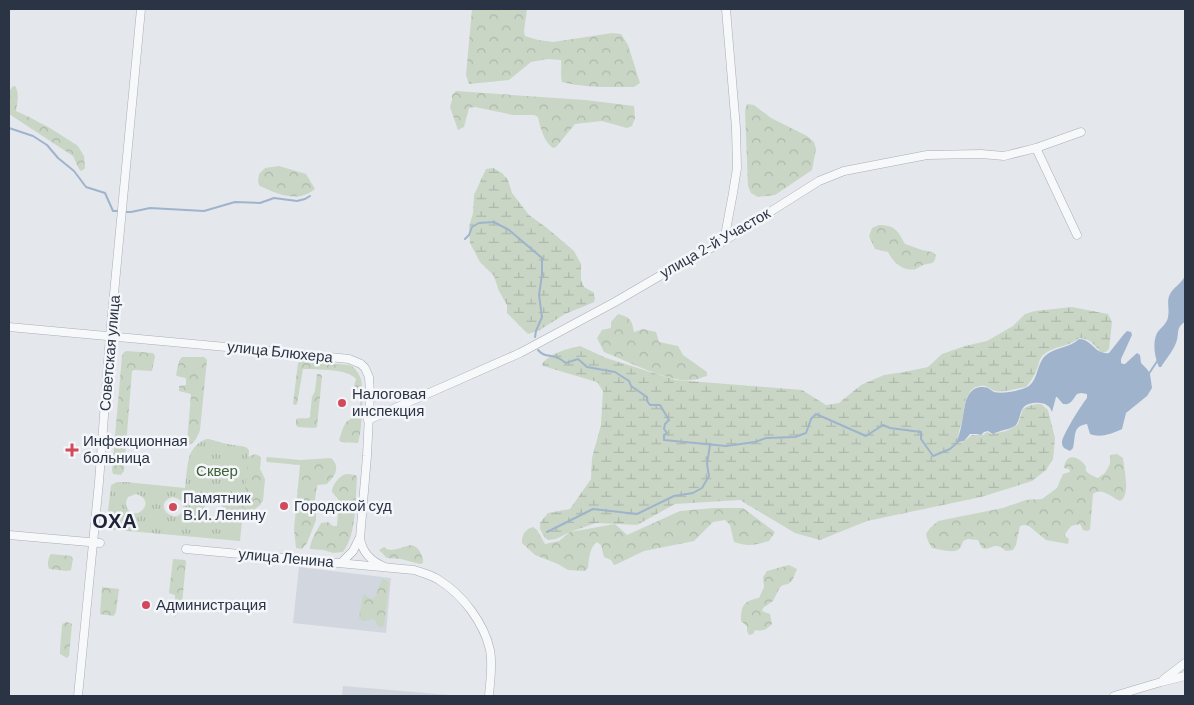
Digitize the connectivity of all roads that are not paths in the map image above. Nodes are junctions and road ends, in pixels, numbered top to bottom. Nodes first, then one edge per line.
1 (141, 9) edge
2 (726, 9) edge
3 (1081, 132) dead end
4 (1036, 148) junction
5 (1077, 235) dead end
6 (724, 241) junction
7 (9, 327) edge
8 (110, 336) junction
9 (368, 420) junction
10 (9, 535) edge
11 (360, 538) junction
12 (97, 542) junction
13 (186, 549) dead end
14 (341, 563) junction
15 (385, 567) junction
16 (1185, 663) edge
17 (1185, 676) edge
18 (1161, 682) junction
19 (78, 696) edge
20 (489, 696) edge
21 (1114, 696) edge

1 - 8 street, Советская улица
2 - 6 street
3 - 4 street, улица 2-й Участок
4 - 5 street
4 - 6 street, улица 2-й Участок
6 - 9 street, улица 2-й Участок
7 - 8 street, улица Блюхера
8 - 9 street, улица Блюхера
8 - 12 street, Советская улица
9 - 11 street, улица Блюхера
10 - 12 street
11 - 14 street
11 - 15 street, улица Блюхера
12 - 19 street, Советская улица
13 - 14 street, улица Ленина
14 - 15 street, улица Ленина
15 - 20 street, улица Ленина
16 - 18 street
17 - 18 street
18 - 21 street

